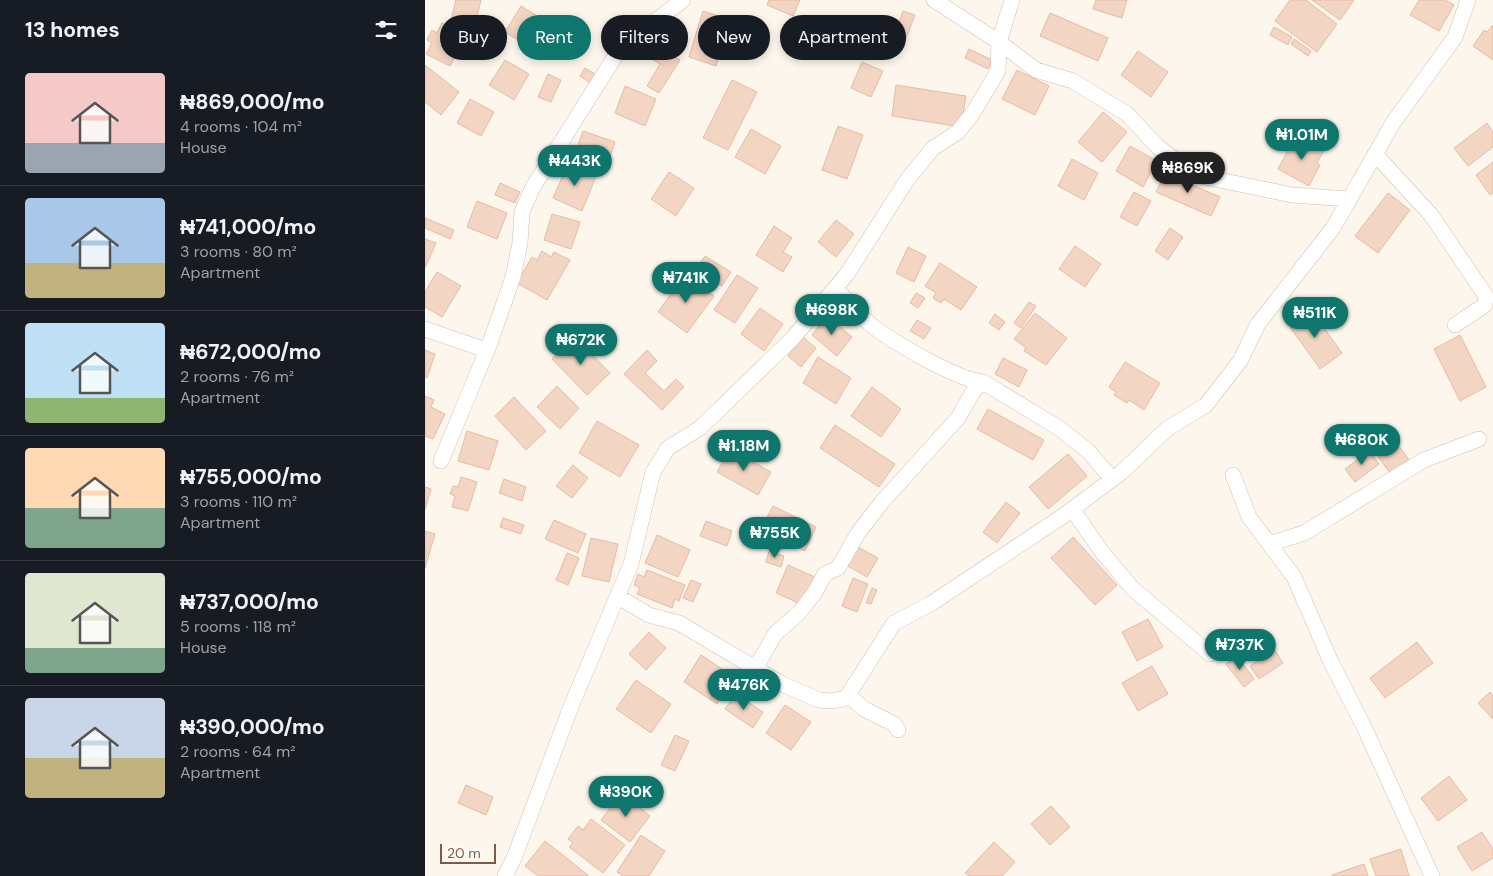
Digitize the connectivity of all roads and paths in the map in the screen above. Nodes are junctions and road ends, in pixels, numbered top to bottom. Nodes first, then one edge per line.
1 (683, 0) edge
2 (934, 0) edge
3 (1012, 0) edge
4 (1469, 0) edge
5 (999, 42) junction
6 (1375, 154) junction
7 (1349, 199) junction
8 (835, 288) junction
9 (1455, 325) dead end
10 (425, 328) edge
11 (486, 350) junction
12 (983, 382) junction
13 (1479, 439) dead end
14 (441, 461) dead end
15 (1233, 475) dead end
16 (1112, 479) junction
17 (1073, 509) junction
18 (1269, 544) junction
19 (617, 596) junction
20 (1210, 654) dead end
21 (755, 668) junction
22 (848, 695) junction
23 (898, 730) dead end
24 (505, 876) edge
25 (1432, 876) edge

1 - 11 street
2 - 5 street
3 - 5 street
4 - 6 street
5 - 7 street
5 - 8 street
6 - 7 street
6 - 9 street
7 - 16 street
8 - 12 street
8 - 19 street
10 - 11 street
11 - 14 street
12 - 16 street
12 - 21 street
13 - 18 street
15 - 18 street
16 - 17 street
17 - 20 street
17 - 22 street
18 - 25 street
19 - 21 street
19 - 24 street
21 - 22 street
22 - 23 street

